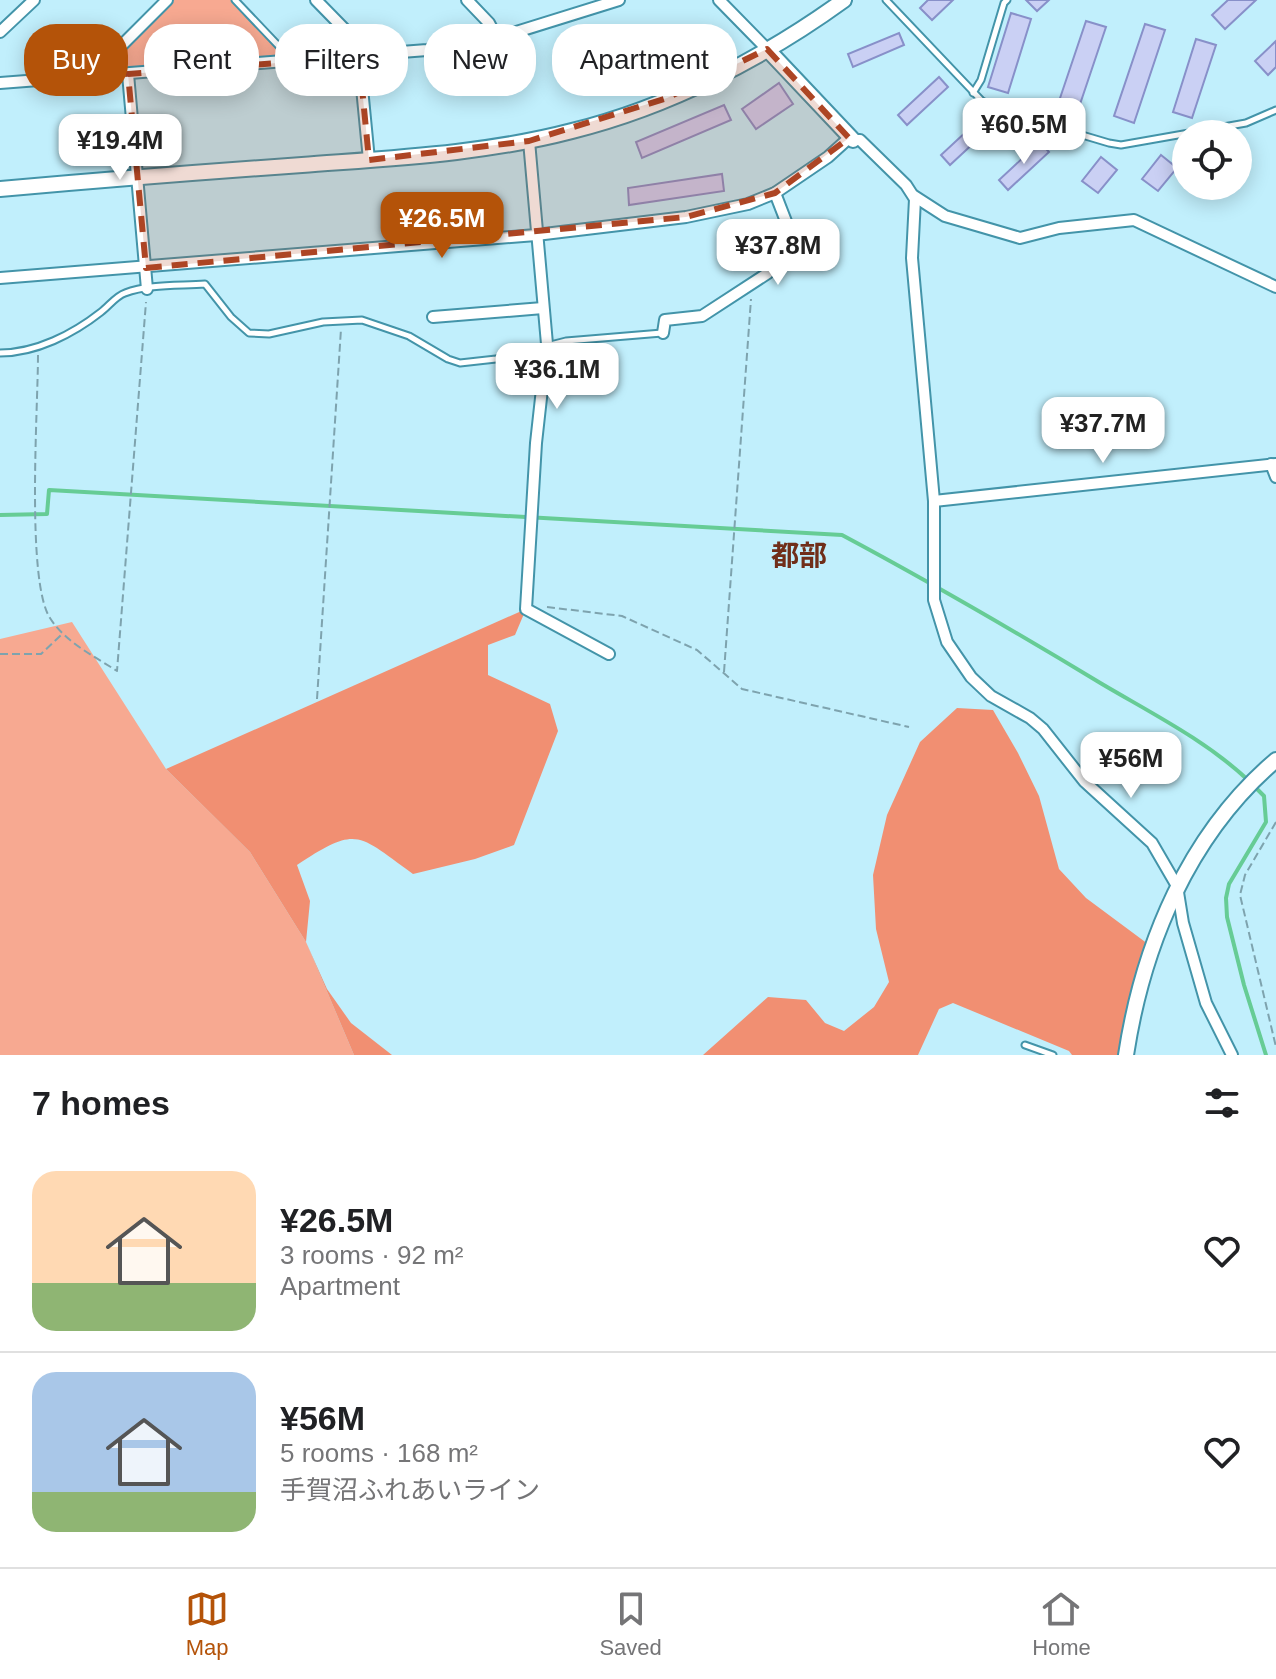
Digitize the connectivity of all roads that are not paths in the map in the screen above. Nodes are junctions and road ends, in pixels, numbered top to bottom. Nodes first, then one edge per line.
1 (34, 0) edge
2 (167, 0) edge
3 (235, 0) edge
4 (316, 0) edge
5 (467, 0) edge
6 (619, 0) edge
7 (719, 0) edge
8 (844, 0) edge
9 (886, 0) edge
10 (1007, 0) edge
11 (597, 4) edge
12 (339, 24) edge
13 (490, 24) edge
14 (536, 25) edge
15 (0, 32) edge
16 (128, 39) edge
17 (275, 42) edge
18 (767, 49) junction
19 (275, 63) edge
20 (128, 74) joint
21 (24, 81) edge
22 (0, 83) edge
23 (973, 93) junction
24 (363, 96) edge
25 (1276, 110) edge
26 (851, 139) junction
27 (529, 141) junction
28 (369, 160) junction
29 (137, 177) junction
30 (0, 189) edge
31 (775, 193) junction
32 (914, 196) junction
33 (536, 235) junction
34 (146, 268) junction
35 (0, 278) edge
36 (1276, 287) edge
37 (147, 289) junction
38 (543, 308) junction
39 (433, 317) dead end
40 (663, 333) joint
41 (547, 344) junction
42 (0, 353) edge
43 (1274, 464) edge
44 (1276, 477) edge
45 (934, 501) junction
46 (609, 654) dead end
47 (1274, 762) edge
48 (1177, 886) junction
49 (1025, 1045) dead end
50 (1053, 1055) edge
51 (1126, 1055) edge
52 (1232, 1055) edge

1 - 15 street
2 - 16 street
3 - 17 lane
4 - 12 street
5 - 13 street
6 - 11 street
7 - 18 street
8 - 18 street
9 - 23 lane
10 - 23 lane
11 - 14 street
18 - 26 street
18 - 27 street
19 - 20 street
20 - 29 street
21 - 22 street
23 - 25 lane
24 - 28 street
26 - 31 street
26 - 32 street
27 - 28 street
27 - 33 street
28 - 29 street
29 - 30 street
29 - 34 street
31 - 33 street
31 - 40 street
32 - 36 street
32 - 45 street
33 - 34 street
33 - 38 street
34 - 35 street
34 - 37 street
37 - 41 lane
37 - 42 lane
38 - 39 street
38 - 41 street
40 - 41 lane
41 - 46 street
43 - 44 street
43 - 45 street
45 - 48 street
47 - 48 street
48 - 51 street
48 - 52 street
49 - 50 lane

